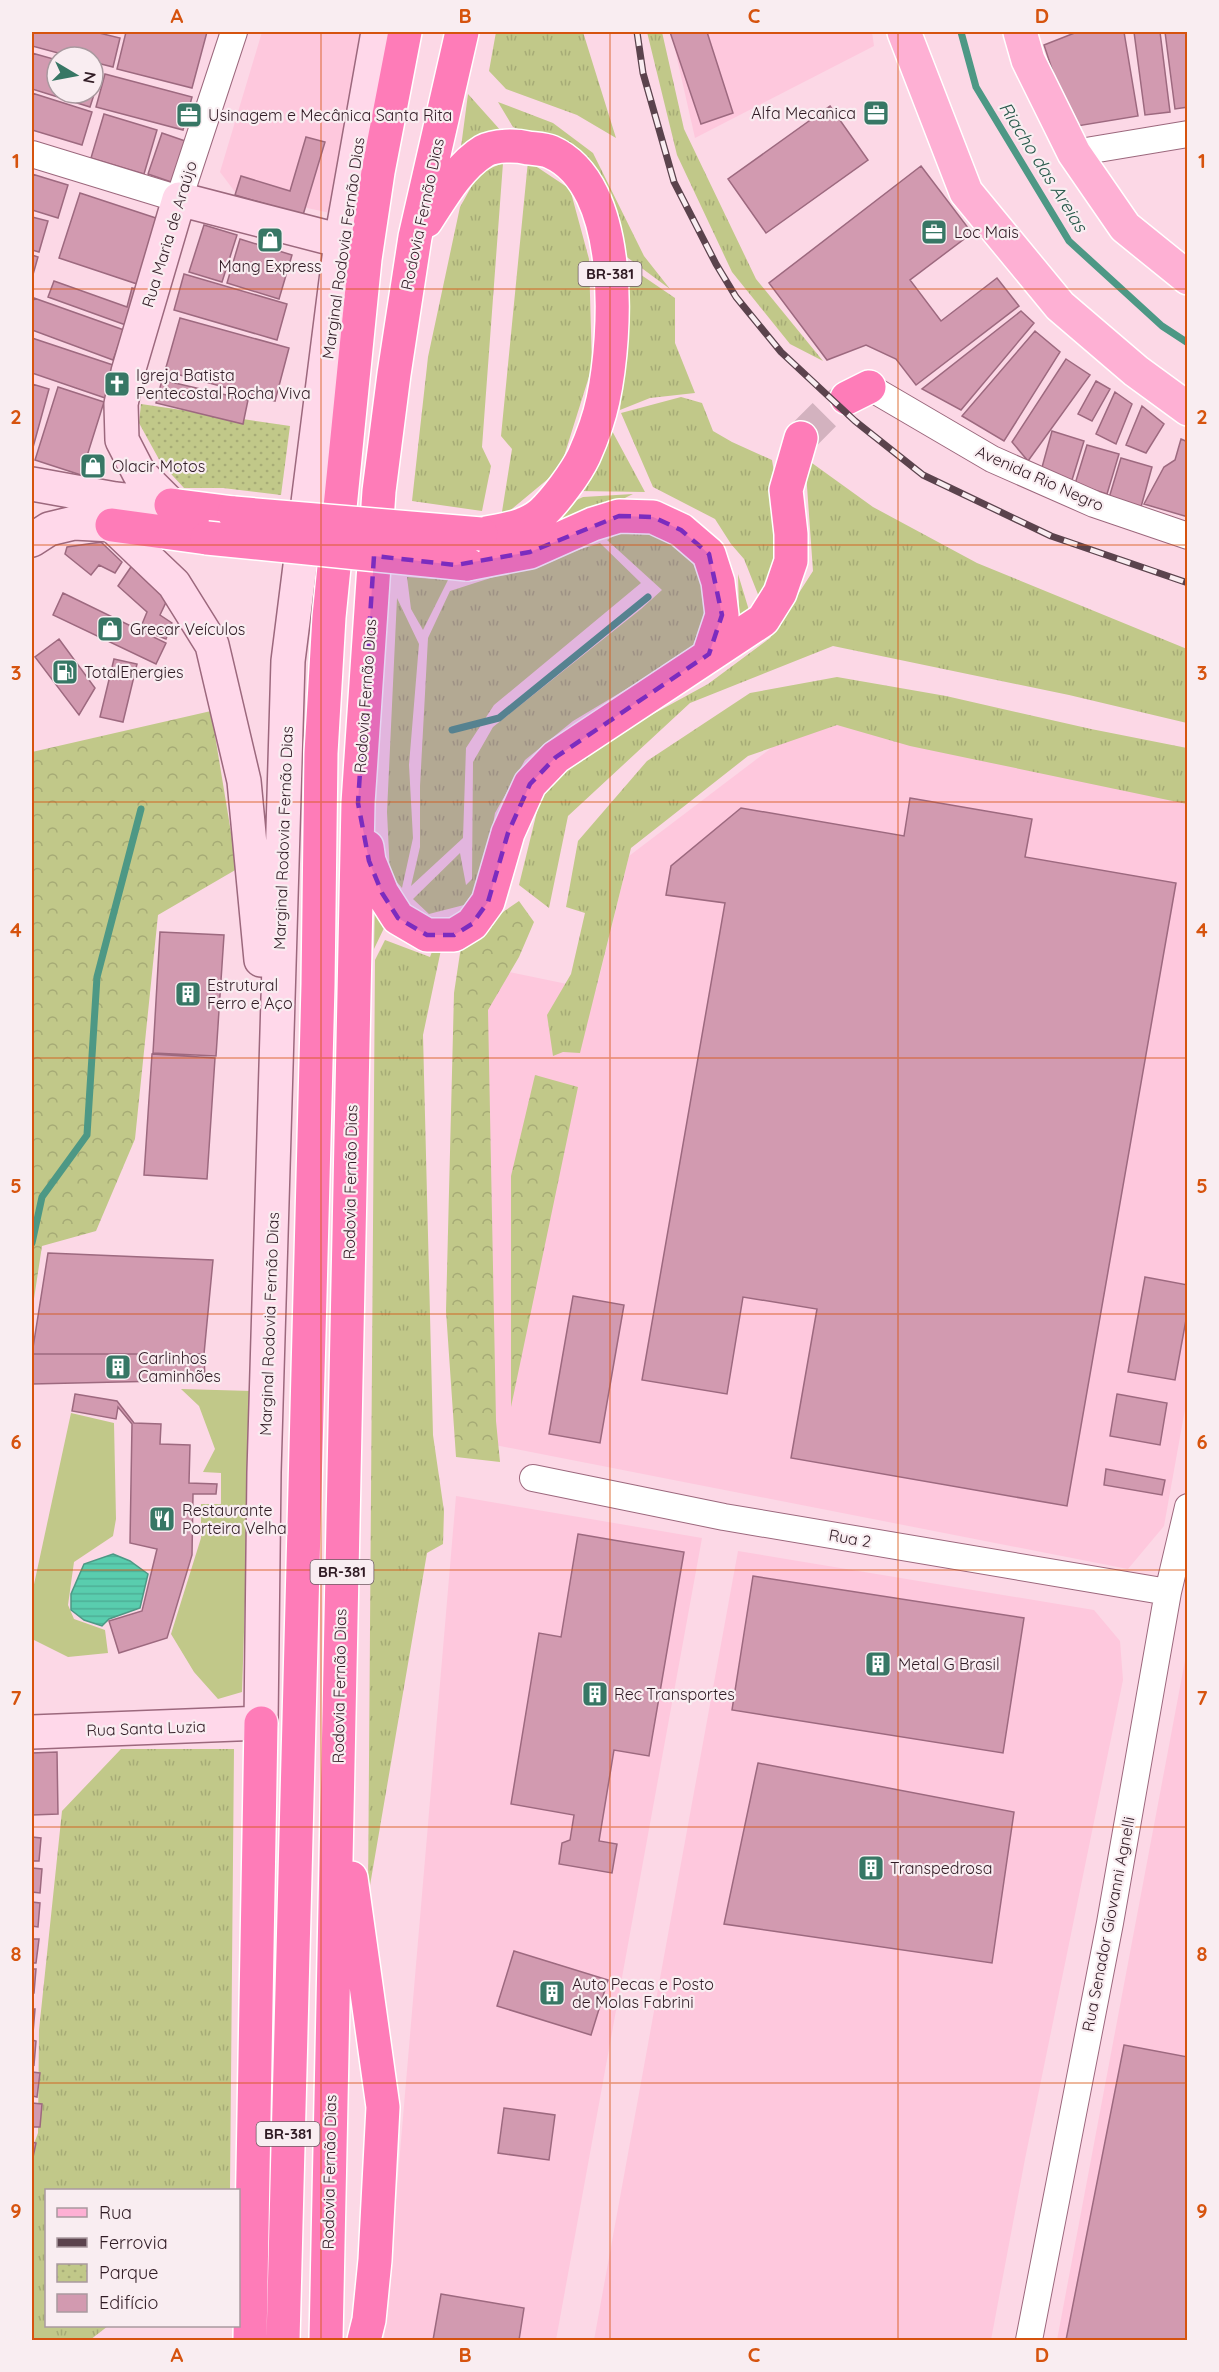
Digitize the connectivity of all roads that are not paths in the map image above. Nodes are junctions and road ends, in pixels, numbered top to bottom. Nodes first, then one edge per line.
1 (234, 32) edge
2 (378, 32) edge
3 (405, 32) edge
4 (462, 32) edge
5 (904, 32) edge
6 (1020, 32) edge
7 (1188, 134) edge
8 (1074, 153) junction
9 (32, 154) edge
10 (179, 200) junction
11 (415, 237) junction
12 (341, 241) junction
13 (1188, 278) edge
14 (858, 393) dead end
15 (1188, 408) edge
16 (801, 438) tunnel mouth
17 (32, 484) edge
18 (32, 503) edge
19 (171, 506) junction
20 (112, 525) junction
21 (1188, 536) edge
22 (32, 539) edge
23 (709, 654) junction
24 (358, 803) junction
25 (274, 1123) junction
26 (533, 1478) dead end
27 (1188, 1507) edge
28 (1168, 1592) junction
29 (261, 1723) junction
30 (32, 1732) edge
31 (337, 1785) junction
32 (250, 2340) edge
33 (283, 2340) edge
34 (326, 2340) edge
35 (364, 2340) edge
36 (1029, 2340) edge

1 - 10 street, Rua Maria de Araújo
2 - 12 main road, Marginal Rodovia Fernão Dias / BR-381
3 - 33 highway, BR-381
4 - 11 highway, Rodovia Fernão Dias / BR-381
5 - 15 main road
6 - 8 main road
7 - 8 street
8 - 13 main road
9 - 10 street
10 - 12 main road
10 - 19 main road, Rua Maria de Araújo
11 - 19 highway, BR-381, bridge
11 - 24 highway, Rodovia Fernão Dias / BR-381
12 - 25 main road, Marginal Rodovia Fernão Dias / BR-381
14 - 21 street, Avenida Rio Negro
16 - 23 highway
17 - 19 main road
18 - 22 main road
20 - 22 main road
20 - 23 highway, bridge
20 - 25 main road
23 - 24 highway
24 - 31 highway, Rodovia Fernão Dias / BR-381
25 - 29 main road, Marginal Rodovia Fernão Dias / BR-381
26 - 28 street, Rua 2
27 - 28 street, Rua Senador Giovanni Agnelli
28 - 36 street, Rua Senador Giovanni Agnelli
29 - 30 main road, Rua Santa Luzia
29 - 32 highway, BR-381
31 - 34 highway, Rodovia Fernão Dias / BR-381
31 - 35 highway

